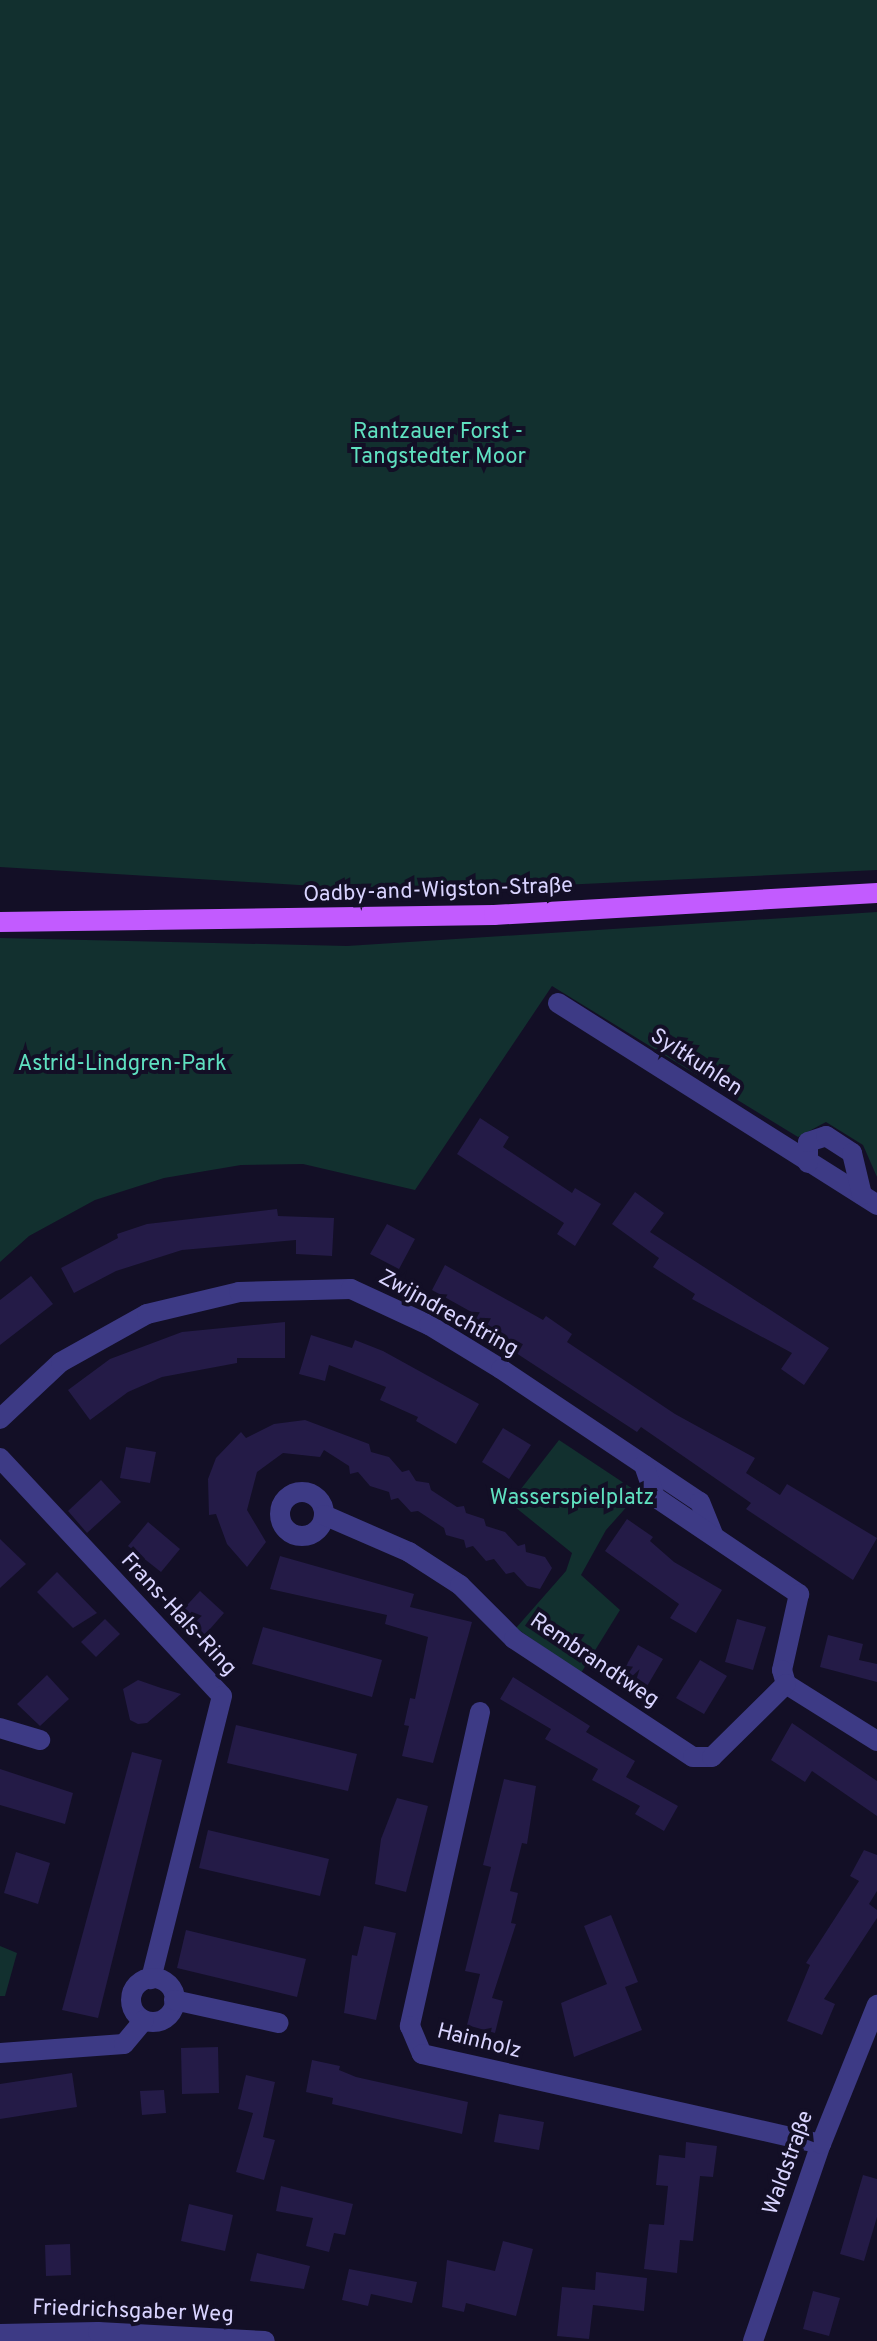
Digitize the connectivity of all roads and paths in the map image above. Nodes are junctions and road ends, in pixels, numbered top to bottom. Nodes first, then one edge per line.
1 (877, 893) edge
2 (0, 922) edge
3 (558, 1003) dead end
4 (808, 1163) junction
5 (869, 1200) edge
6 (0, 1419) edge
7 (0, 1458) edge
8 (324, 1515) dead end
9 (786, 1684) junction
10 (480, 1712) dead end
11 (0, 1728) edge
12 (40, 1740) dead end
13 (877, 1741) edge
14 (151, 1979) junction
15 (174, 2000) junction
16 (877, 2005) edge
17 (144, 2020) junction
18 (279, 2023) dead end
19 (0, 2053) edge
20 (821, 2144) junction
21 (0, 2334) edge
22 (35, 2337) edge
23 (265, 2341) edge
24 (753, 2341) edge

1 - 2 main road, Oadby-and-Wigston-Straße
3 - 4 street, Syltkuhlen
4 - 5 street, Syltkuhlen
4 - 5 street, Syltkuhlen
6 - 9 street, Zwijndrechtring
7 - 14 street, Frans-Hals-Ring
8 - 9 street, Rembrandtweg
9 - 13 street
10 - 20 street, Hainholz
11 - 12 street
14 - 15 street
14 - 17 street, Frans-Hals-Ring
15 - 17 street
15 - 18 street
16 - 20 street, Waldstraße
17 - 19 street
20 - 24 street, Waldstraße
21 - 22 street, Friedrichsgaber Weg
22 - 23 street, Friedrichsgaber Weg

